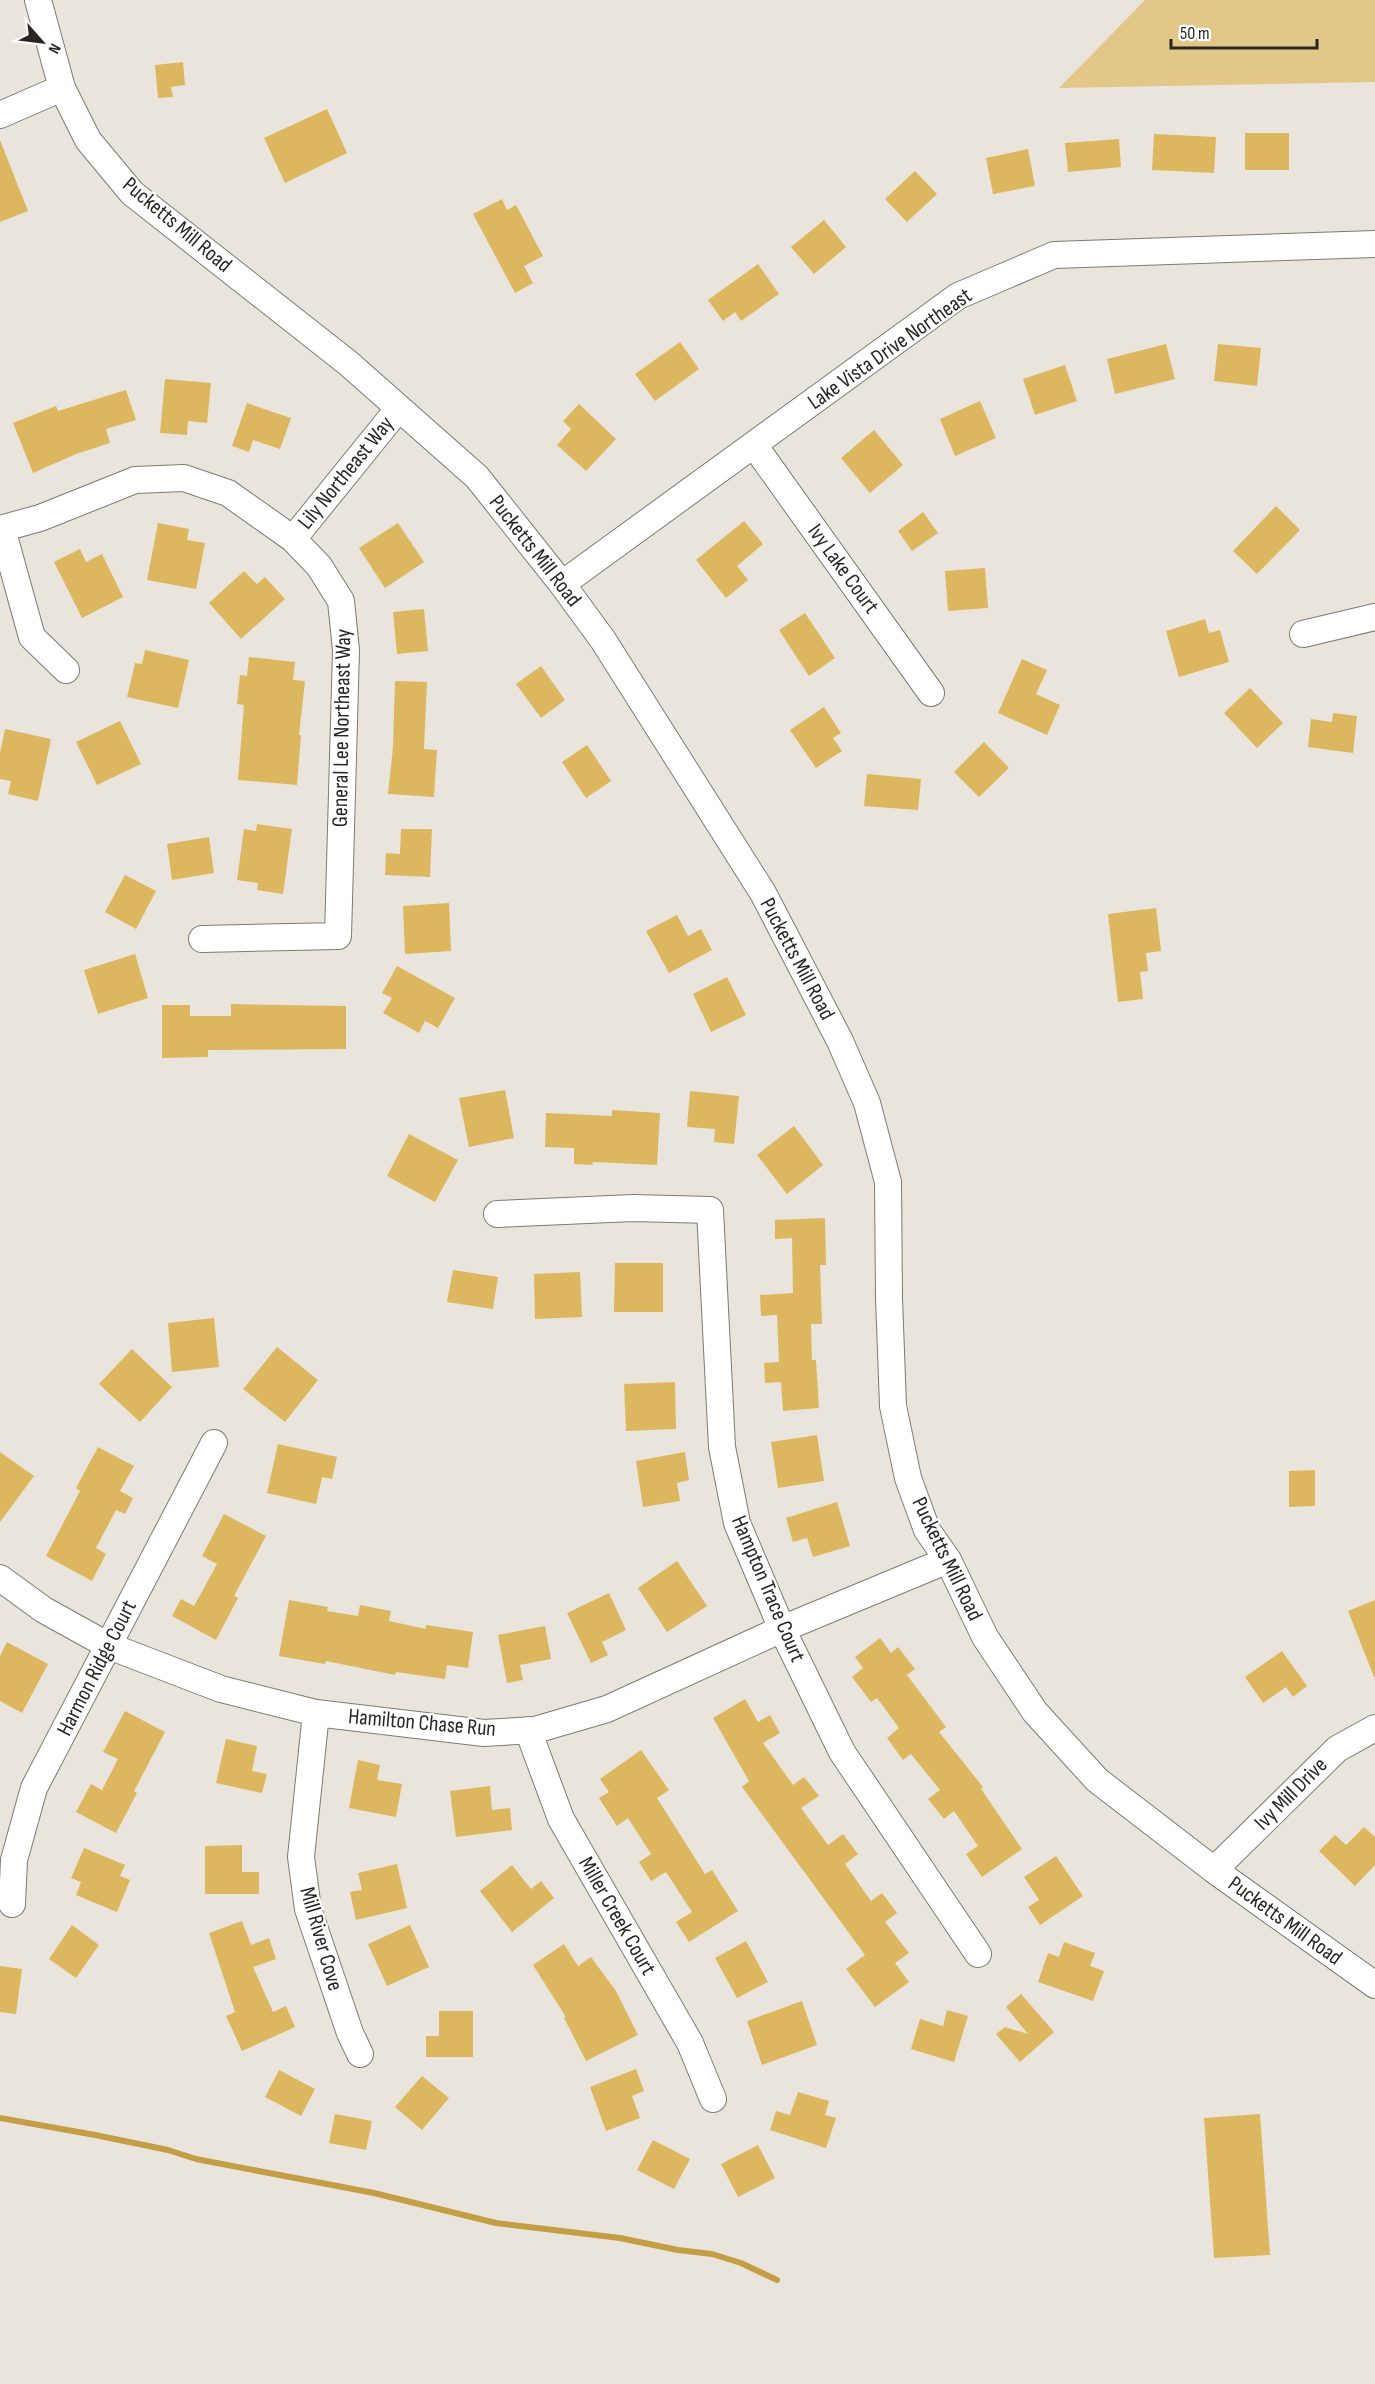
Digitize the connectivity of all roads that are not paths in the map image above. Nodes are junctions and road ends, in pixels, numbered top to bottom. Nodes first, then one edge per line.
1 (38, 0) edge
2 (62, 88) junction
3 (0, 115) edge
4 (1375, 244) edge
5 (399, 408) junction
6 (754, 445) junction
7 (1, 529) edge
8 (293, 539) junction
9 (562, 584) junction
10 (1375, 617) edge
11 (1303, 634) dead end
12 (66, 670) dead end
13 (932, 693) dead end
14 (202, 939) dead end
15 (496, 1214) dead end
16 (213, 1443) dead end
17 (948, 1560) junction
18 (0, 1578) edge
19 (782, 1629) junction
20 (109, 1646) junction
21 (316, 1713) junction
22 (1375, 1728) edge
23 (528, 1730) junction
24 (1214, 1870) junction
25 (12, 1904) dead end
26 (978, 1954) dead end
27 (1375, 1985) edge
28 (360, 2054) dead end
29 (713, 2099) dead end

1 - 2 street, Pucketts Mill Road
2 - 3 street
2 - 5 street, Pucketts Mill Road
4 - 6 street, Lake Vista Drive Northeast
5 - 8 street, Lily Northeast Way
5 - 9 street, Pucketts Mill Road
6 - 9 street, Lake Vista Drive Northeast
6 - 13 street, Ivy Lake Court
7 - 8 street, General Lee Northeast Way
7 - 12 street
8 - 14 street, General Lee Northeast Way
9 - 17 street, Pucketts Mill Road
10 - 11 street
15 - 19 street, Hampton Trace Court
16 - 20 street, Harmon Ridge Court
17 - 19 street, Hamilton Chase Run
17 - 24 street, Pucketts Mill Road
18 - 20 street, Hamilton Chase Run
19 - 23 street, Hamilton Chase Run
19 - 26 street, Hampton Trace Court
20 - 21 street, Hamilton Chase Run
20 - 25 street, Harmon Ridge Court
21 - 23 street, Hamilton Chase Run
21 - 28 street, Mill River Cove
22 - 24 street, Ivy Mill Drive
23 - 29 street, Miller Creek Court
24 - 27 street, Pucketts Mill Road

